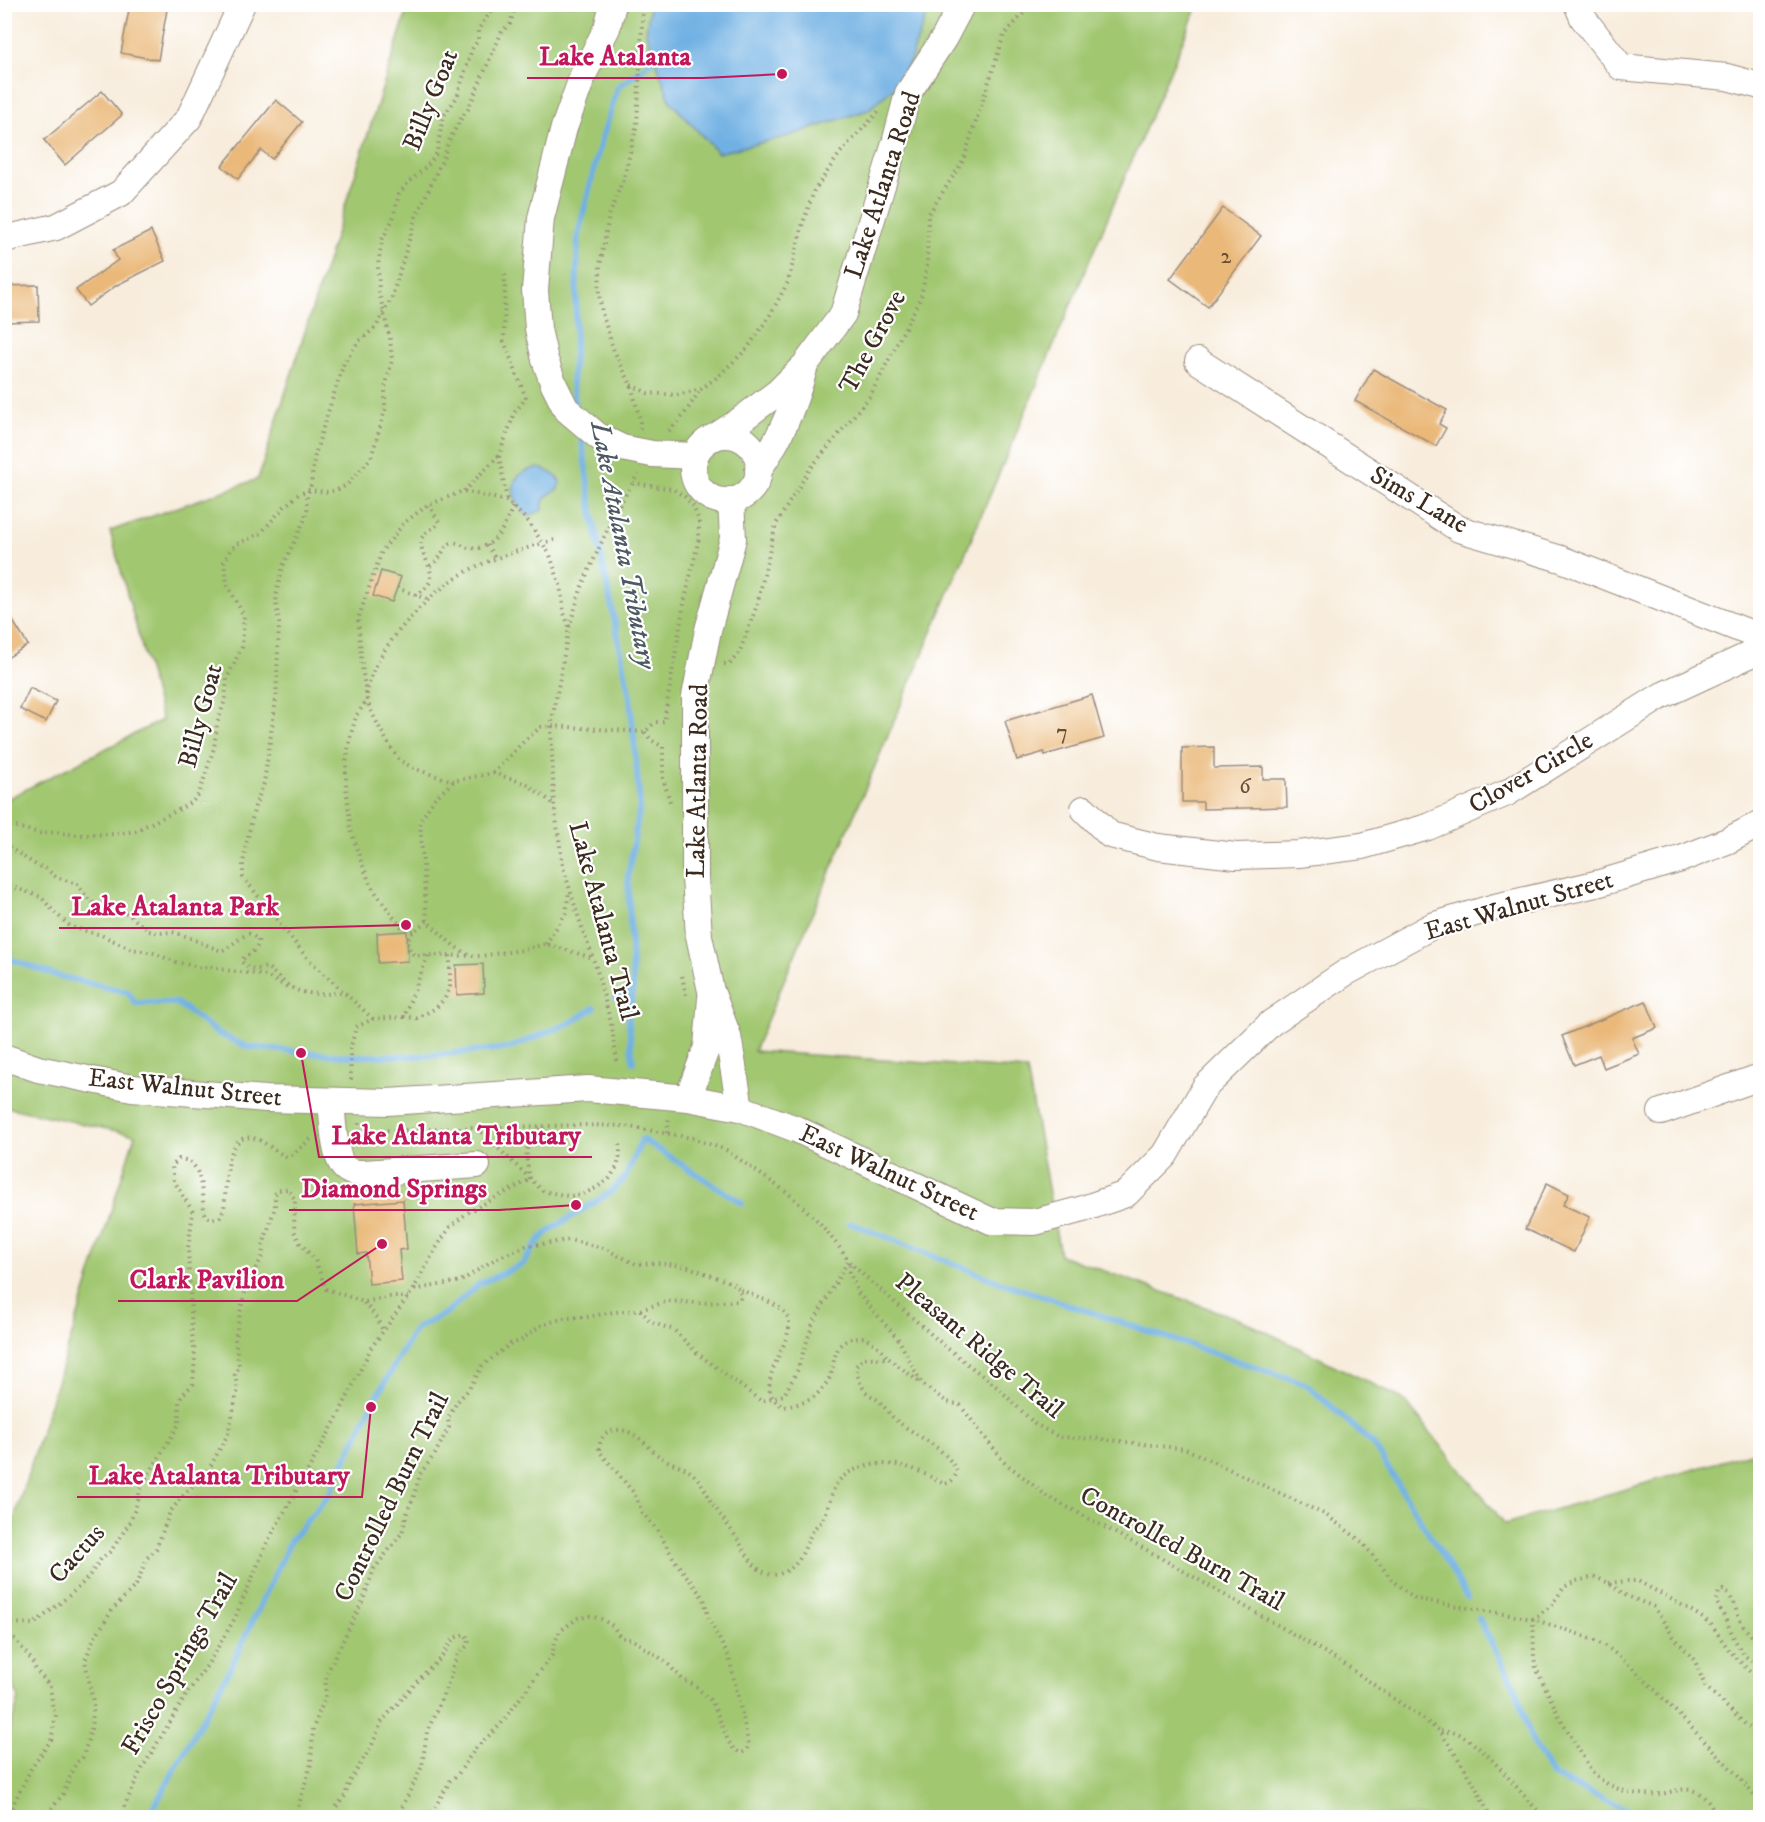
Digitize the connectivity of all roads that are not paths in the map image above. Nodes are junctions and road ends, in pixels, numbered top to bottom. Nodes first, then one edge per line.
1 (242, 4) edge
2 (613, 4) edge
3 (962, 4) edge
4 (1577, 4) edge
5 (1761, 87) edge
6 (4, 239) edge
7 (1198, 361) dead end
8 (806, 365) junction
9 (714, 437) junction
10 (695, 456) junction
11 (758, 470) junction
12 (731, 500) junction
13 (1761, 637) edge
14 (1761, 650) edge
15 (1084, 809) dead end
16 (1761, 824) edge
17 (711, 991) junction
18 (4, 1058) edge
19 (1761, 1077) edge
20 (688, 1098) junction
21 (740, 1108) junction
22 (1661, 1112) dead end
23 (341, 1117) junction
24 (477, 1165) dead end

1 - 6 street
2 - 10 street
3 - 8 street, Lake Atlanta Road
4 - 5 street
7 - 13 street, Sims Lane
8 - 9 street, Lake Atlanta Road
8 - 11 street, Lake Atlanta Road
9 - 10 street
9 - 11 street
10 - 12 street
11 - 12 street
12 - 17 street, Lake Atlanta Road
14 - 15 street, Clover Circle
16 - 21 street, East Walnut Street
17 - 20 street, Lake Atlanta Road
17 - 21 street, Lake Atlanta Road
18 - 23 street, East Walnut Street
19 - 22 street
20 - 21 street, East Walnut Street
20 - 23 street, East Walnut Street
23 - 24 street

